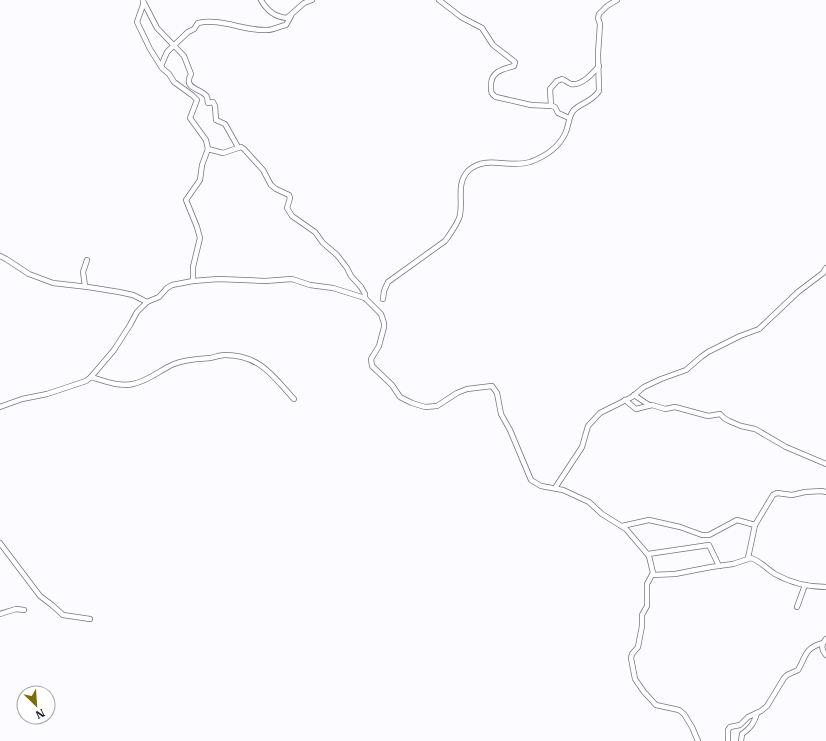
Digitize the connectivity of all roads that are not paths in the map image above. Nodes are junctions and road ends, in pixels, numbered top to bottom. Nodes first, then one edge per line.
1 (143, 0) edge
2 (261, 0) edge
3 (312, 0) edge
4 (439, 0) edge
5 (617, 0) edge
6 (291, 16) junction
7 (174, 45) junction
8 (161, 66) junction
9 (599, 66) junction
10 (551, 106) junction
11 (569, 118) junction
12 (238, 147) junction
13 (208, 149) junction
14 (0, 256) edge
15 (87, 260) dead end
16 (826, 268) edge
17 (193, 281) junction
18 (85, 286) junction
19 (365, 298) junction
20 (383, 299) dead end
21 (147, 302) junction
22 (91, 377) junction
23 (634, 395) junction
24 (294, 399) dead end
25 (625, 400) junction
26 (649, 405) junction
27 (0, 407) edge
28 (826, 464) edge
29 (555, 488) junction
30 (826, 492) edge
31 (755, 525) junction
32 (622, 526) junction
33 (0, 542) edge
34 (648, 554) junction
35 (748, 558) junction
36 (719, 566) junction
37 (652, 575) junction
38 (805, 586) junction
39 (826, 587) edge
40 (797, 607) dead end
41 (24, 610) dead end
42 (0, 614) edge
43 (90, 619) dead end
44 (824, 641) edge
45 (826, 655) edge
46 (757, 712) junction
47 (698, 741) edge
48 (728, 741) edge
49 (741, 741) edge

1 - 7 street
1 - 8 street
2 - 6 street
3 - 6 street
4 - 10 street
5 - 9 street
6 - 7 street
7 - 8 street
7 - 12 street
8 - 13 street
9 - 10 street
9 - 11 street
10 - 11 street
11 - 20 street
12 - 13 street
12 - 19 street
13 - 17 street
14 - 18 street
15 - 18 street
16 - 23 street
17 - 19 street
17 - 21 street
18 - 21 street
19 - 29 street
21 - 22 street
22 - 24 street
22 - 27 street
23 - 25 street
23 - 26 street
25 - 26 street
25 - 29 street
26 - 28 street
29 - 32 street
30 - 31 street
31 - 32 street
31 - 35 street
32 - 34 street
33 - 43 street
34 - 36 street
34 - 37 street
35 - 36 street
35 - 38 street
36 - 37 street
37 - 47 street
38 - 39 street
38 - 40 street
41 - 42 street
44 - 45 street
44 - 46 street
46 - 48 street
46 - 49 street

